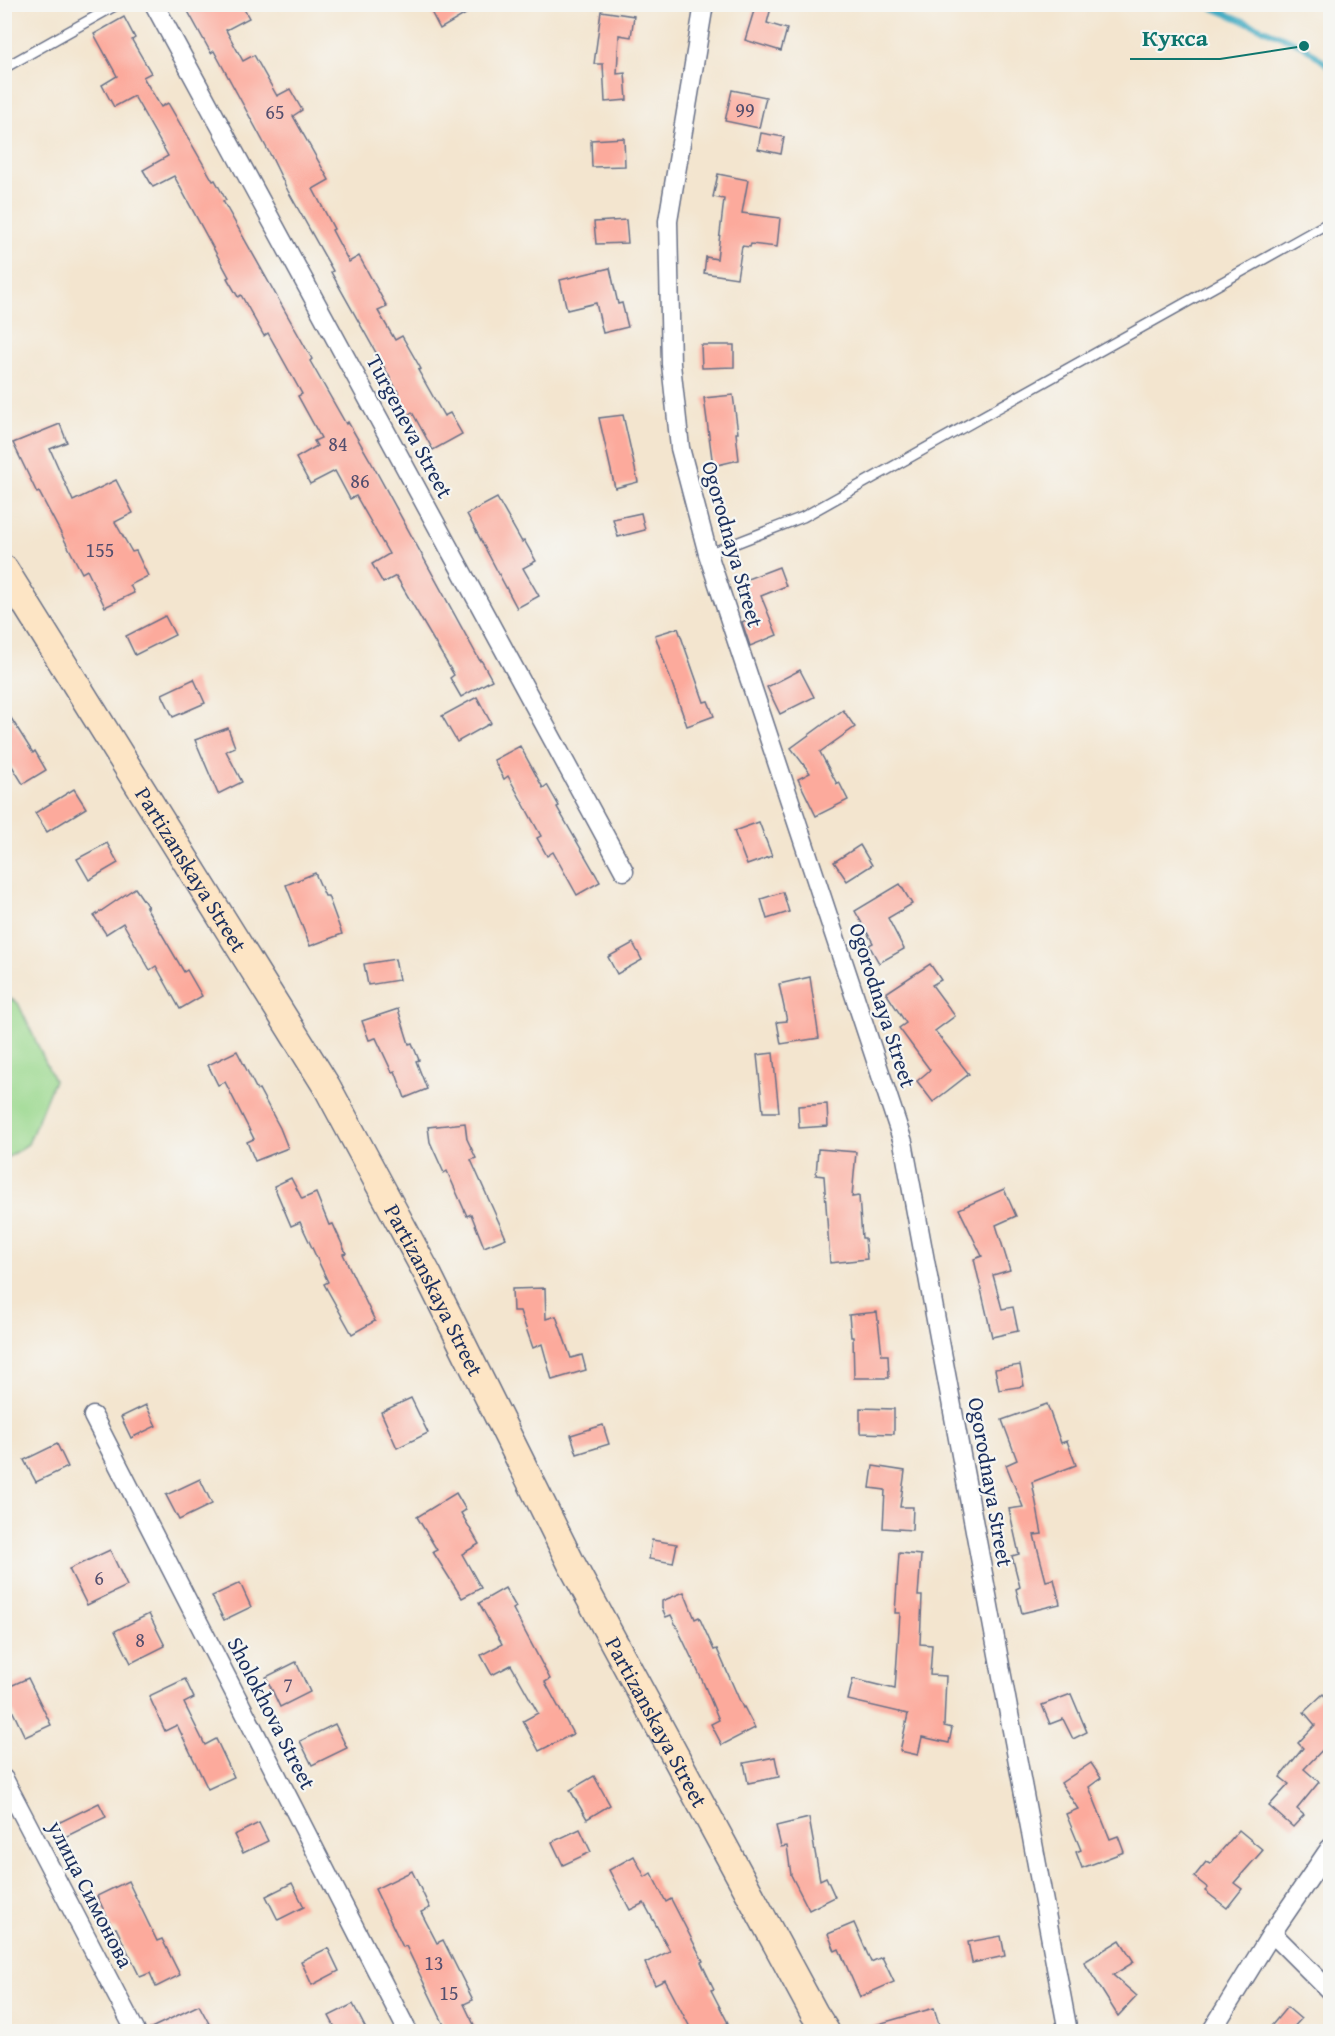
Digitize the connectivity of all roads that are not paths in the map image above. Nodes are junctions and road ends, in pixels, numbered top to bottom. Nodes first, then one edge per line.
1 (118, 4) edge
2 (154, 4) edge
3 (704, 4) edge
4 (4, 68) edge
5 (1330, 222) edge
6 (708, 554) junction
7 (4, 569) edge
8 (624, 871) dead end
9 (93, 1416) dead end
10 (4, 1779) edge
11 (1330, 1848) edge
12 (1272, 1933) junction
13 (1330, 1991) edge
14 (136, 2031) edge
15 (408, 2031) edge
16 (826, 2031) edge
17 (1068, 2031) edge
18 (1211, 2031) edge

1 - 4 lane
2 - 8 street, Turgeneva Street
3 - 6 street, Ogorodnaya Street
5 - 6 lane
6 - 17 street, Ogorodnaya Street
7 - 16 street, Partizanskaya Street
9 - 15 street, Sholokhova Street
10 - 14 street, улица Симонова
11 - 12 street
12 - 13 street
12 - 18 street

